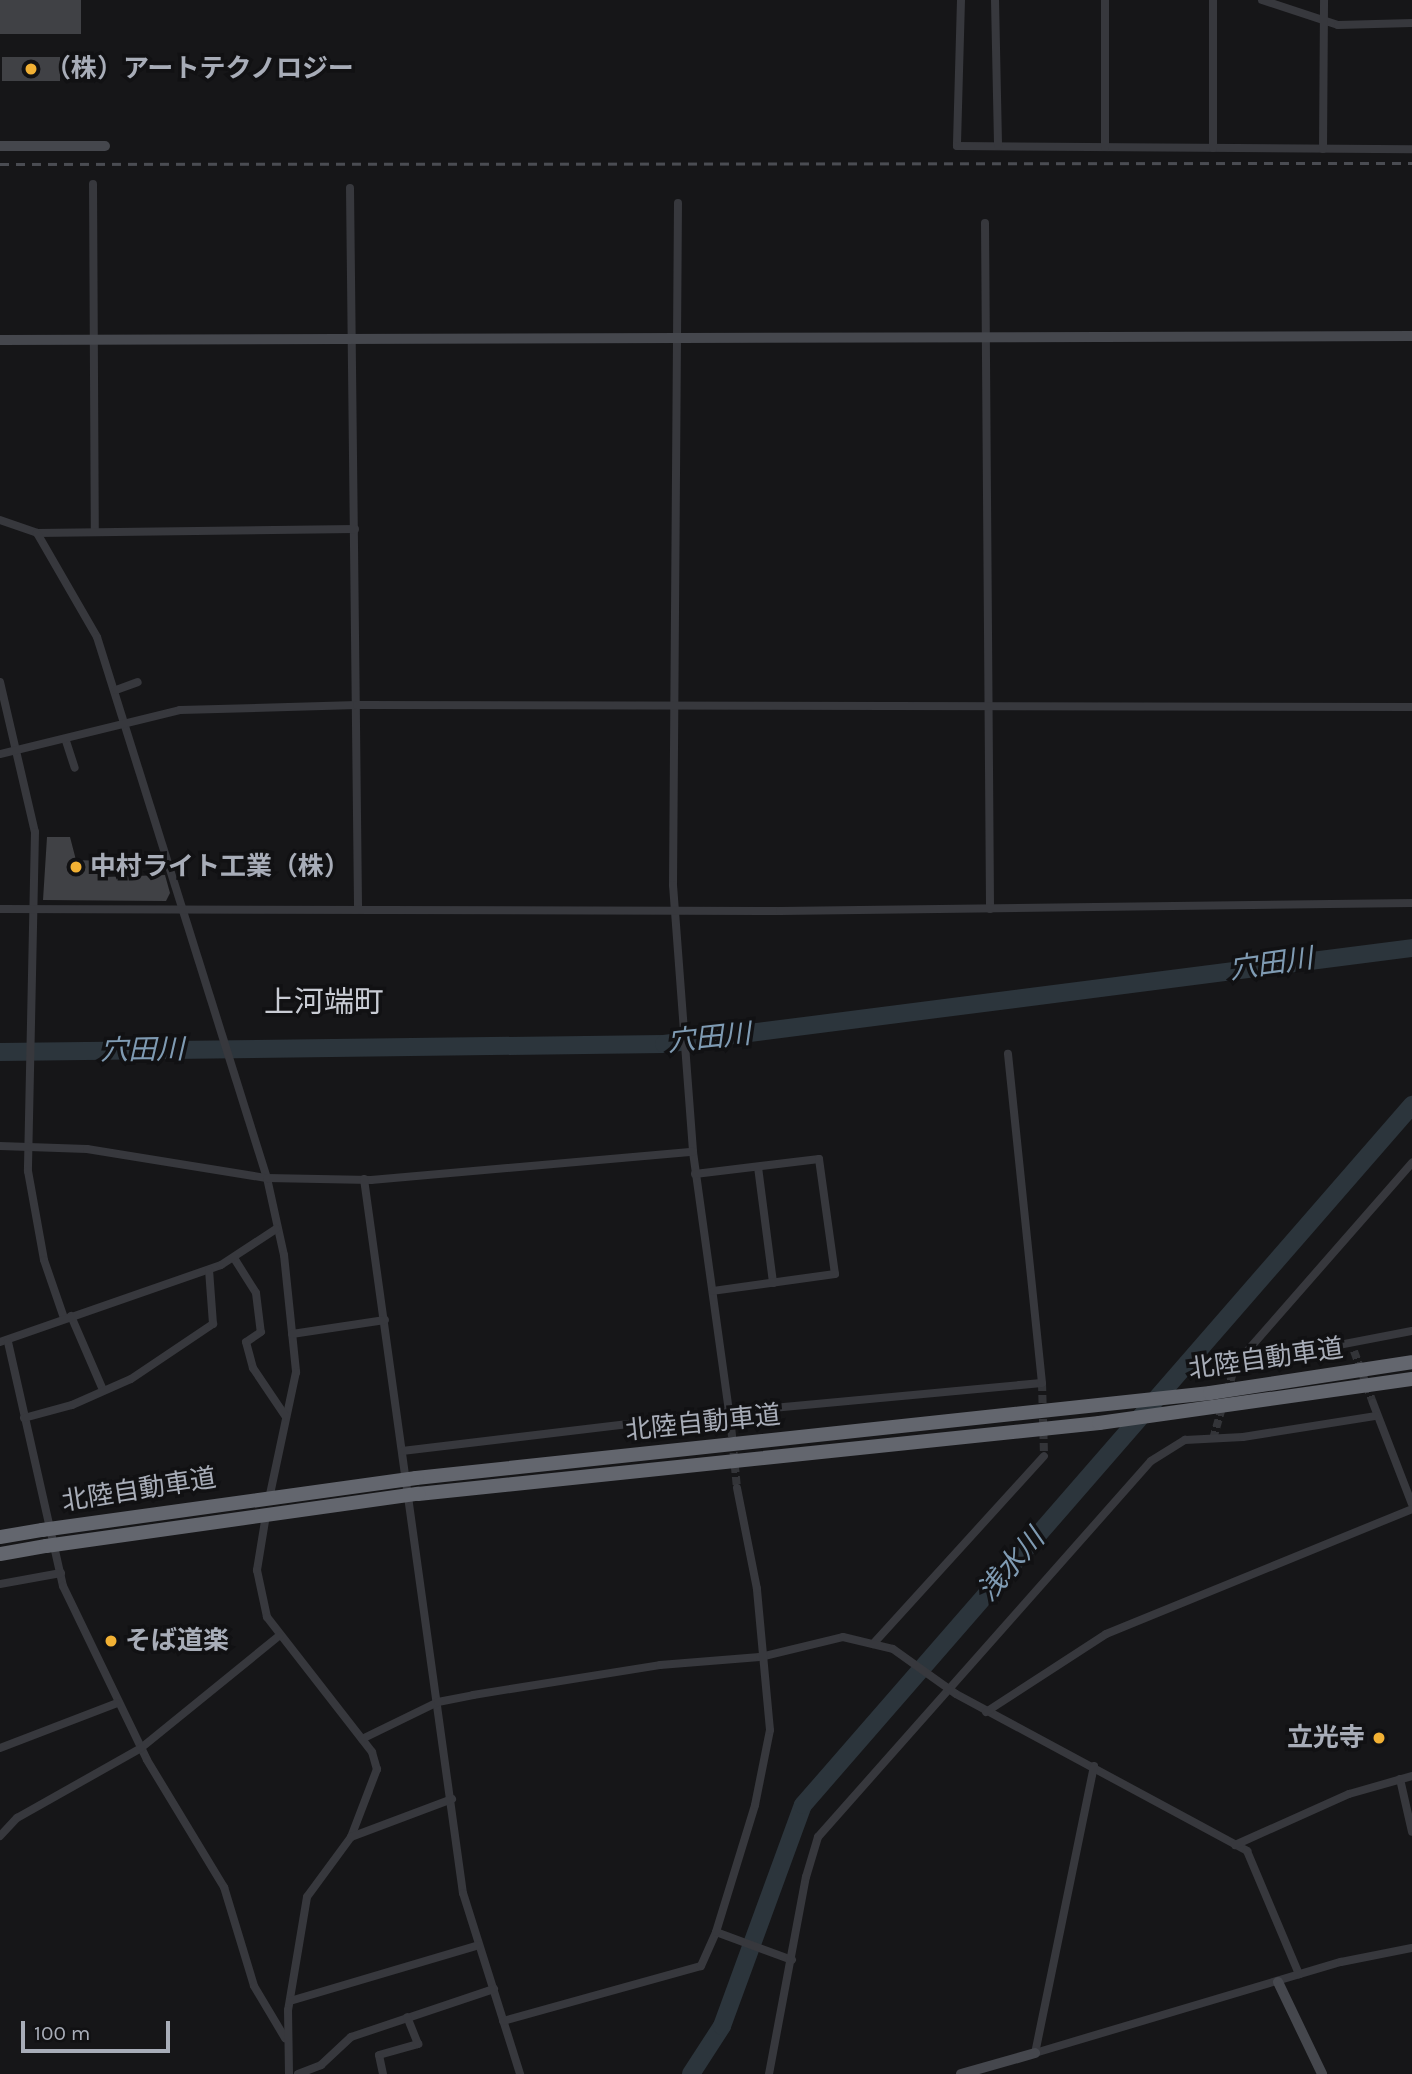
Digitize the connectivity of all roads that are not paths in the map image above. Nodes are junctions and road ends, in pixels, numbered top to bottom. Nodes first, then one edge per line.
1 (961, 0) edge
2 (995, 0) edge
3 (1105, 0) edge
4 (1213, 0) edge
5 (1262, 0) edge
6 (1324, 0) edge
7 (1325, 22) junction
8 (1412, 23) edge
9 (0, 146) edge
10 (105, 146) dead end
11 (998, 146) junction
12 (1105, 147) junction
13 (1213, 148) junction
14 (1323, 149) junction
15 (1412, 149) edge
16 (93, 184) dead end
17 (350, 188) dead end
18 (678, 203) dead end
19 (985, 223) dead end
20 (1412, 336) edge
21 (677, 337) junction
22 (986, 338) junction
23 (0, 340) edge
24 (90, 340) junction
25 (350, 340) junction
26 (0, 520) edge
27 (95, 528) junction
28 (355, 529) junction
29 (37, 533) junction
30 (0, 682) edge
31 (138, 682) dead end
32 (116, 690) junction
33 (357, 705) junction
34 (673, 705) junction
35 (986, 706) junction
36 (1412, 707) edge
37 (126, 727) junction
38 (66, 741) junction
39 (18, 752) junction
40 (0, 754) edge
41 (75, 768) dead end
42 (1412, 903) edge
43 (180, 907) junction
44 (358, 908) junction
45 (0, 909) edge
46 (34, 909) junction
47 (990, 909) junction
48 (675, 910) junction
49 (1008, 1054) dead end
50 (27, 1143) junction
51 (0, 1146) edge
52 (693, 1152) junction
53 (1412, 1163) edge
54 (758, 1167) junction
55 (695, 1174) junction
56 (267, 1178) junction
57 (365, 1179) junction
58 (276, 1229) junction
59 (234, 1258) junction
60 (209, 1270) junction
61 (773, 1283) junction
62 (713, 1291) junction
63 (68, 1317) junction
64 (385, 1320) junction
65 (1412, 1331) edge
66 (292, 1334) junction
67 (4, 1342) edge
68 (1412, 1362) edge
69 (1412, 1379) edge
70 (103, 1390) junction
71 (729, 1399) dead end
72 (1373, 1403) tunnel mouth
73 (729, 1412) junction
74 (286, 1416) junction
75 (1376, 1416) junction
76 (24, 1418) junction
77 (402, 1451) junction
78 (1044, 1456) tunnel mouth
79 (737, 1488) tunnel mouth
80 (1412, 1507) edge
81 (0, 1537) edge
82 (0, 1554) edge
83 (61, 1573) junction
84 (0, 1584) edge
85 (279, 1636) junction
86 (873, 1644) junction
87 (760, 1657) junction
88 (438, 1702) junction
89 (117, 1703) junction
90 (986, 1712) junction
91 (362, 1738) junction
92 (0, 1748) edge
93 (141, 1748) junction
94 (1094, 1766) junction
95 (1412, 1776) edge
96 (1400, 1779) junction
97 (452, 1799) junction
98 (1412, 1832) edge
99 (0, 1836) edge
100 (351, 1837) junction
101 (1235, 1845) junction
102 (720, 1933) junction
103 (479, 1945) junction
104 (1412, 1948) edge
105 (792, 1960) junction
106 (1299, 1974) junction
107 (1278, 1982) junction
108 (494, 1989) junction
109 (290, 2001) junction
110 (407, 2017) junction
111 (503, 2021) junction
112 (285, 2039) junction
113 (1035, 2053) junction
114 (289, 2074) edge
115 (298, 2074) edge
116 (383, 2074) edge
117 (520, 2074) edge
118 (769, 2074) edge
119 (961, 2074) edge
120 (1320, 2074) edge

1 - 11 street
2 - 11 street
3 - 12 street
4 - 13 street
5 - 7 street
6 - 7 street
7 - 8 street
7 - 14 street
9 - 10 street
11 - 12 street
12 - 13 street
13 - 14 street
14 - 15 street
16 - 24 street
17 - 25 street
18 - 21 street
19 - 22 street
20 - 22 street
21 - 22 street
21 - 25 street
21 - 34 street
22 - 35 street
23 - 24 street
24 - 25 street
24 - 27 street
25 - 28 street
26 - 29 street
27 - 28 street
27 - 29 street
28 - 33 street
29 - 32 street
30 - 39 street
31 - 32 street
32 - 37 street
33 - 34 street
33 - 37 street
33 - 44 street
34 - 35 street
34 - 48 street
35 - 36 street
35 - 47 street
37 - 38 street
37 - 43 street
38 - 39 street
38 - 41 street
39 - 40 street
39 - 46 street
42 - 47 street
43 - 44 street
43 - 46 street
43 - 56 street
44 - 48 street
45 - 46 street
46 - 50 street
47 - 48 street
48 - 52 street
49 - 73 street
50 - 51 street
50 - 56 street
50 - 63 street
52 - 55 street
52 - 57 street
53 - 65 street
54 - 55 street
54 - 61 street
54 - 61 street
55 - 62 street
56 - 57 street
56 - 58 street
57 - 64 street
58 - 59 street
58 - 66 street
59 - 60 street
59 - 74 street
60 - 63 street
60 - 70 street
61 - 62 street
62 - 73 street
63 - 67 street
63 - 70 street
64 - 66 street
64 - 77 street
66 - 74 street
67 - 76 street
68 - 81 highway, 北陸自動車道, bridge
69 - 82 highway, 北陸自動車道, bridge
70 - 76 street
71 - 73 street
72 - 75 street
73 - 77 street
74 - 85 street
75 - 80 street
75 - 105 street
76 - 83 street
77 - 88 street
78 - 86 street
79 - 87 street
80 - 90 street
83 - 84 street
83 - 89 street
85 - 91 street
85 - 93 street
86 - 87 street
86 - 90 street, bridge
87 - 88 street
87 - 102 street
88 - 91 street
88 - 97 street
89 - 92 street
89 - 93 street
90 - 94 street
91 - 100 street
93 - 99 street
93 - 112 street
94 - 101 street
94 - 113 street
95 - 96 street
96 - 98 street
96 - 101 street
97 - 100 street
97 - 103 street
100 - 109 street
101 - 106 street
102 - 105 street
102 - 111 street
103 - 108 street
103 - 109 street
104 - 106 street
105 - 118 street
106 - 107 street
107 - 113 street
107 - 120 street
108 - 110 street
108 - 111 street
109 - 112 street
110 - 115 street
110 - 116 street
111 - 117 street
112 - 114 street
113 - 119 street

